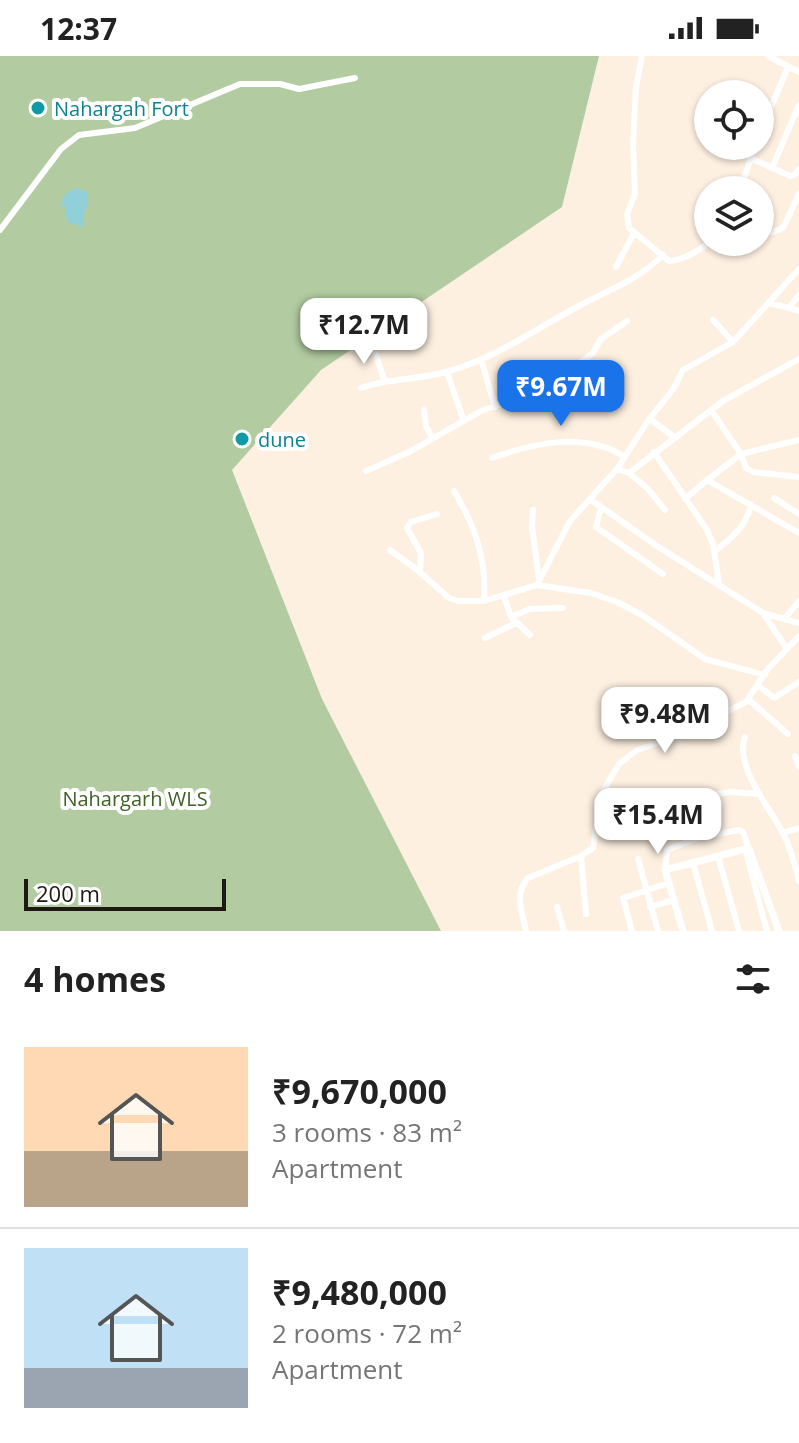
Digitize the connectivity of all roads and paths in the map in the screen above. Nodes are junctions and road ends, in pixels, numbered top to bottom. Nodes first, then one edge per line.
1 (642, 56) edge
2 (768, 56) edge
3 (784, 62) edge
4 (799, 72) edge
5 (355, 78) dead end
6 (774, 92) edge
7 (799, 105) edge
8 (754, 160) edge
9 (772, 168) junction
10 (799, 169) edge
11 (799, 194) edge
12 (0, 230) edge
13 (774, 232) edge
14 (634, 233) junction
15 (694, 251) edge
16 (663, 255) junction
17 (616, 267) dead end
18 (799, 269) edge
19 (799, 295) edge
20 (769, 303) junction
21 (789, 308) junction
22 (799, 311) edge
23 (713, 320) dead end
24 (627, 321) dead end
25 (371, 340) dead end
26 (733, 342) junction
27 (481, 359) junction
28 (799, 359) edge
29 (447, 372) junction
30 (385, 382) junction
31 (361, 388) dead end
32 (495, 407) junction
33 (424, 410) dead end
34 (711, 410) junction
35 (463, 419) junction
36 (650, 419) junction
37 (674, 437) junction
38 (432, 438) junction
39 (799, 440) edge
40 (654, 452) junction
41 (741, 454) junction
42 (625, 457) junction
43 (492, 458) dead end
44 (617, 469) junction
45 (366, 471) dead end
46 (629, 473) junction
47 (799, 477) edge
48 (707, 480) junction
49 (454, 491) dead end
50 (774, 498) dead end
51 (685, 499) junction
52 (591, 500) junction
53 (751, 504) junction
54 (601, 508) junction
55 (533, 510) dead end
56 (665, 510) dead end
57 (798, 512) edge
58 (437, 514) dead end
59 (787, 526) junction
60 (799, 533) edge
61 (390, 550) dead end
62 (714, 552) junction
63 (420, 572) junction
64 (663, 574) dead end
65 (538, 582) junction
66 (719, 584) junction
67 (504, 596) junction
68 (484, 601) junction
69 (799, 601) edge
70 (563, 608) dead end
71 (763, 613) junction
72 (786, 617) junction
73 (513, 620) junction
74 (799, 623) edge
75 (530, 635) dead end
76 (799, 636) edge
77 (485, 638) dead end
78 (787, 649) junction
79 (765, 675) junction
80 (799, 682) edge
81 (759, 686) junction
82 (748, 699) junction
83 (788, 734) dead end
84 (745, 737) dead end
85 (795, 756) dead end
86 (799, 767) edge
87 (605, 788) junction
88 (760, 794) junction
89 (799, 828) edge
90 (783, 833) junction
91 (747, 849) junction
92 (581, 856) junction
93 (718, 856) junction
94 (638, 859) dead end
95 (693, 863) junction
96 (665, 870) junction
97 (799, 881) edge
98 (669, 883) junction
99 (646, 889) junction
100 (674, 900) junction
101 (557, 907) dead end
102 (650, 907) junction
103 (586, 914) dead end
104 (526, 931) edge
105 (564, 931) edge
106 (632, 931) edge
107 (658, 931) edge
108 (683, 931) edge
109 (712, 931) edge
110 (739, 931) edge
111 (767, 931) edge
112 (779, 931) edge

1 - 14 street
2 - 3 street
3 - 4 street
3 - 6 street
5 - 12 street
7 - 9 street
8 - 9 street
9 - 10 street
11 - 13 street
14 - 16 street
14 - 17 street
15 - 16 street
16 - 27 street
18 - 20 street
19 - 21 street
20 - 21 street
20 - 26 street
21 - 22 street
23 - 26 street
24 - 32 street
25 - 30 street
26 - 36 street
27 - 29 street
27 - 32 street
28 - 34 street
29 - 30 street
29 - 35 street
30 - 31 street
32 - 35 street
33 - 38 street
34 - 37 street
34 - 41 street
35 - 38 street
36 - 37 street
36 - 42 street
37 - 40 street
38 - 45 street
39 - 41 street
40 - 46 street
40 - 51 street
41 - 47 street
41 - 48 street
42 - 43 street
42 - 44 street
44 - 46 street
44 - 52 street
46 - 56 street
48 - 51 street
48 - 53 street
49 - 68 street
50 - 57 street
51 - 62 street
52 - 54 street
52 - 65 street
53 - 59 street
53 - 62 street
54 - 64 street
54 - 66 street
55 - 65 street
57 - 59 street
58 - 63 street
59 - 60 street
61 - 63 street
62 - 66 street
63 - 68 street
65 - 67 street
65 - 79 street
66 - 71 street
67 - 68 street
67 - 73 street
69 - 72 street
70 - 73 street
71 - 72 street
71 - 78 street
72 - 74 street
73 - 75 street
73 - 77 street
76 - 78 street
78 - 79 street
79 - 81 street
80 - 81 street
81 - 82 street
82 - 83 street
82 - 87 street
84 - 88 street
85 - 86 street
87 - 88 street
87 - 92 street
88 - 90 street
89 - 90 street
90 - 97 street
91 - 93 street
91 - 96 street
91 - 111 street
91 - 112 street
92 - 103 street
92 - 104 street
93 - 95 street
93 - 110 street
94 - 99 street
95 - 96 street
95 - 109 street
96 - 98 street
98 - 99 street
98 - 100 street
99 - 102 street
99 - 106 street
100 - 102 street
100 - 108 street
101 - 105 street
102 - 107 street

